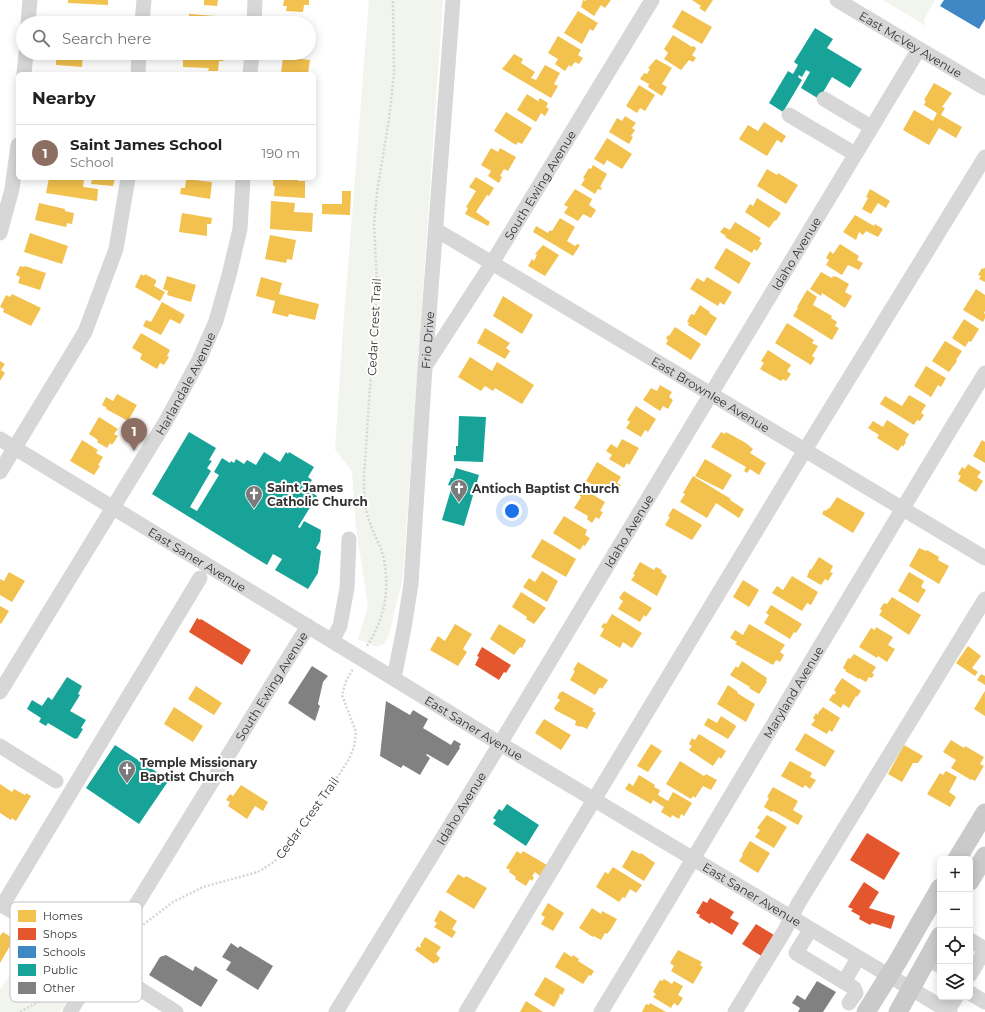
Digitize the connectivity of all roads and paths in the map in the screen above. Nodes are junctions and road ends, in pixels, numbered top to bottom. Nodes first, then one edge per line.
1 (30, 0) edge
2 (144, 0) edge
3 (255, 0) edge
4 (393, 0) edge
5 (452, 0) edge
6 (652, 0) edge
7 (837, 0) edge
8 (29, 16) edge
9 (143, 16) edge
10 (254, 16) edge
11 (919, 48) junction
12 (25, 60) edge
13 (139, 60) edge
14 (251, 60) edge
15 (24, 72) edge
16 (138, 72) edge
17 (250, 72) edge
18 (985, 88) edge
19 (824, 99) dead end
20 (789, 115) dead end
21 (871, 127) junction
22 (855, 154) junction
23 (985, 157) edge
24 (16, 160) edge
25 (128, 180) edge
26 (243, 180) edge
27 (436, 230) junction
28 (0, 233) edge
29 (492, 263) junction
30 (425, 368) junction
31 (985, 373) edge
32 (710, 394) junction
33 (0, 440) edge
34 (14, 448) junction
35 (805, 450) junction
36 (0, 472) edge
37 (113, 508) junction
38 (902, 508) junction
39 (349, 539) dead end
40 (985, 558) edge
41 (200, 578) dead end
42 (985, 599) edge
43 (308, 626) junction
44 (332, 641) junction
45 (367, 646) dead end
46 (353, 668) dead end
47 (394, 678) junction
48 (0, 692) edge
49 (499, 744) junction
50 (0, 746) edge
51 (56, 781) dead end
52 (594, 800) junction
53 (985, 813) edge
54 (959, 856) edge
55 (985, 856) edge
56 (693, 860) junction
57 (973, 876) edge
58 (938, 892) edge
59 (138, 902) edge
60 (1, 905) edge
61 (10, 910) edge
62 (790, 918) junction
63 (142, 926) edge
64 (810, 930) junction
65 (973, 942) edge
66 (937, 950) edge
67 (985, 950) edge
68 (858, 958) junction
69 (934, 963) edge
70 (973, 969) edge
71 (889, 976) junction
72 (844, 982) junction
73 (911, 989) junction
74 (142, 990) edge
75 (973, 995) edge
76 (954, 1000) edge
77 (36, 1002) edge
78 (76, 1002) edge
79 (985, 1002) edge
80 (847, 1008) edge
81 (949, 1011) edge
82 (20, 1012) edge
83 (70, 1012) edge
84 (176, 1012) edge
85 (336, 1012) edge
86 (466, 1012) edge
87 (601, 1012) edge
88 (735, 1012) edge
89 (866, 1012) edge
90 (898, 1012) edge

1 - 8 street
2 - 9 street
3 - 10 street
4 - 45 path, Cedar Crest Trail
5 - 27 street, Frio Drive
6 - 29 street, South Ewing Avenue
7 - 11 street, East McVey Avenue
11 - 18 street, East McVey Avenue
11 - 21 street, Idaho Avenue
12 - 15 street
13 - 16 street
14 - 17 street
19 - 21 street
20 - 22 street
21 - 22 street, Idaho Avenue
22 - 32 street, Idaho Avenue
23 - 35 street
24 - 28 street
25 - 34 street
26 - 37 street, Harlandale Avenue
27 - 29 street, East Brownlee Avenue
27 - 30 street, Frio Drive
29 - 30 street, South Ewing Avenue
29 - 32 street, East Brownlee Avenue
30 - 47 street, Frio Drive
31 - 38 street, Maryland Avenue
32 - 35 street, East Brownlee Avenue
32 - 49 street, Idaho Avenue
33 - 34 street, East Saner Avenue
34 - 36 street
34 - 37 street, East Saner Avenue
35 - 38 street, East Brownlee Avenue
35 - 52 street
37 - 43 street, East Saner Avenue
37 - 48 street, Harlandale Avenue
38 - 40 street, East Brownlee Avenue
38 - 56 street, Maryland Avenue
39 - 44 street
41 - 60 street
42 - 62 street
43 - 44 street, East Saner Avenue
43 - 59 street, South Ewing Avenue
44 - 47 street, East Saner Avenue
46 - 63 path, Cedar Crest Trail
47 - 49 street, East Saner Avenue
49 - 52 street, East Saner Avenue
49 - 85 street, Idaho Avenue
50 - 51 street
52 - 56 street, East Saner Avenue
52 - 86 street
53 - 54 main road
55 - 57 main road
56 - 62 street, East Saner Avenue
56 - 87 street, Maryland Avenue
58 - 71 main road
60 - 61 street
62 - 64 street, East Saner Avenue
62 - 88 street
64 - 68 street, East Saner Avenue
64 - 72 street
65 - 67 street
66 - 69 main road
67 - 70 street
68 - 71 street, East Saner Avenue
68 - 72 street
69 - 73 main road
71 - 73 street, East Saner Avenue
71 - 89 main road
72 - 80 street
73 - 81 street, East Saner Avenue
73 - 90 main road
74 - 84 street
75 - 79 street
76 - 81 street
77 - 82 path
78 - 83 street, South Ewing Avenue
80 - 89 street

